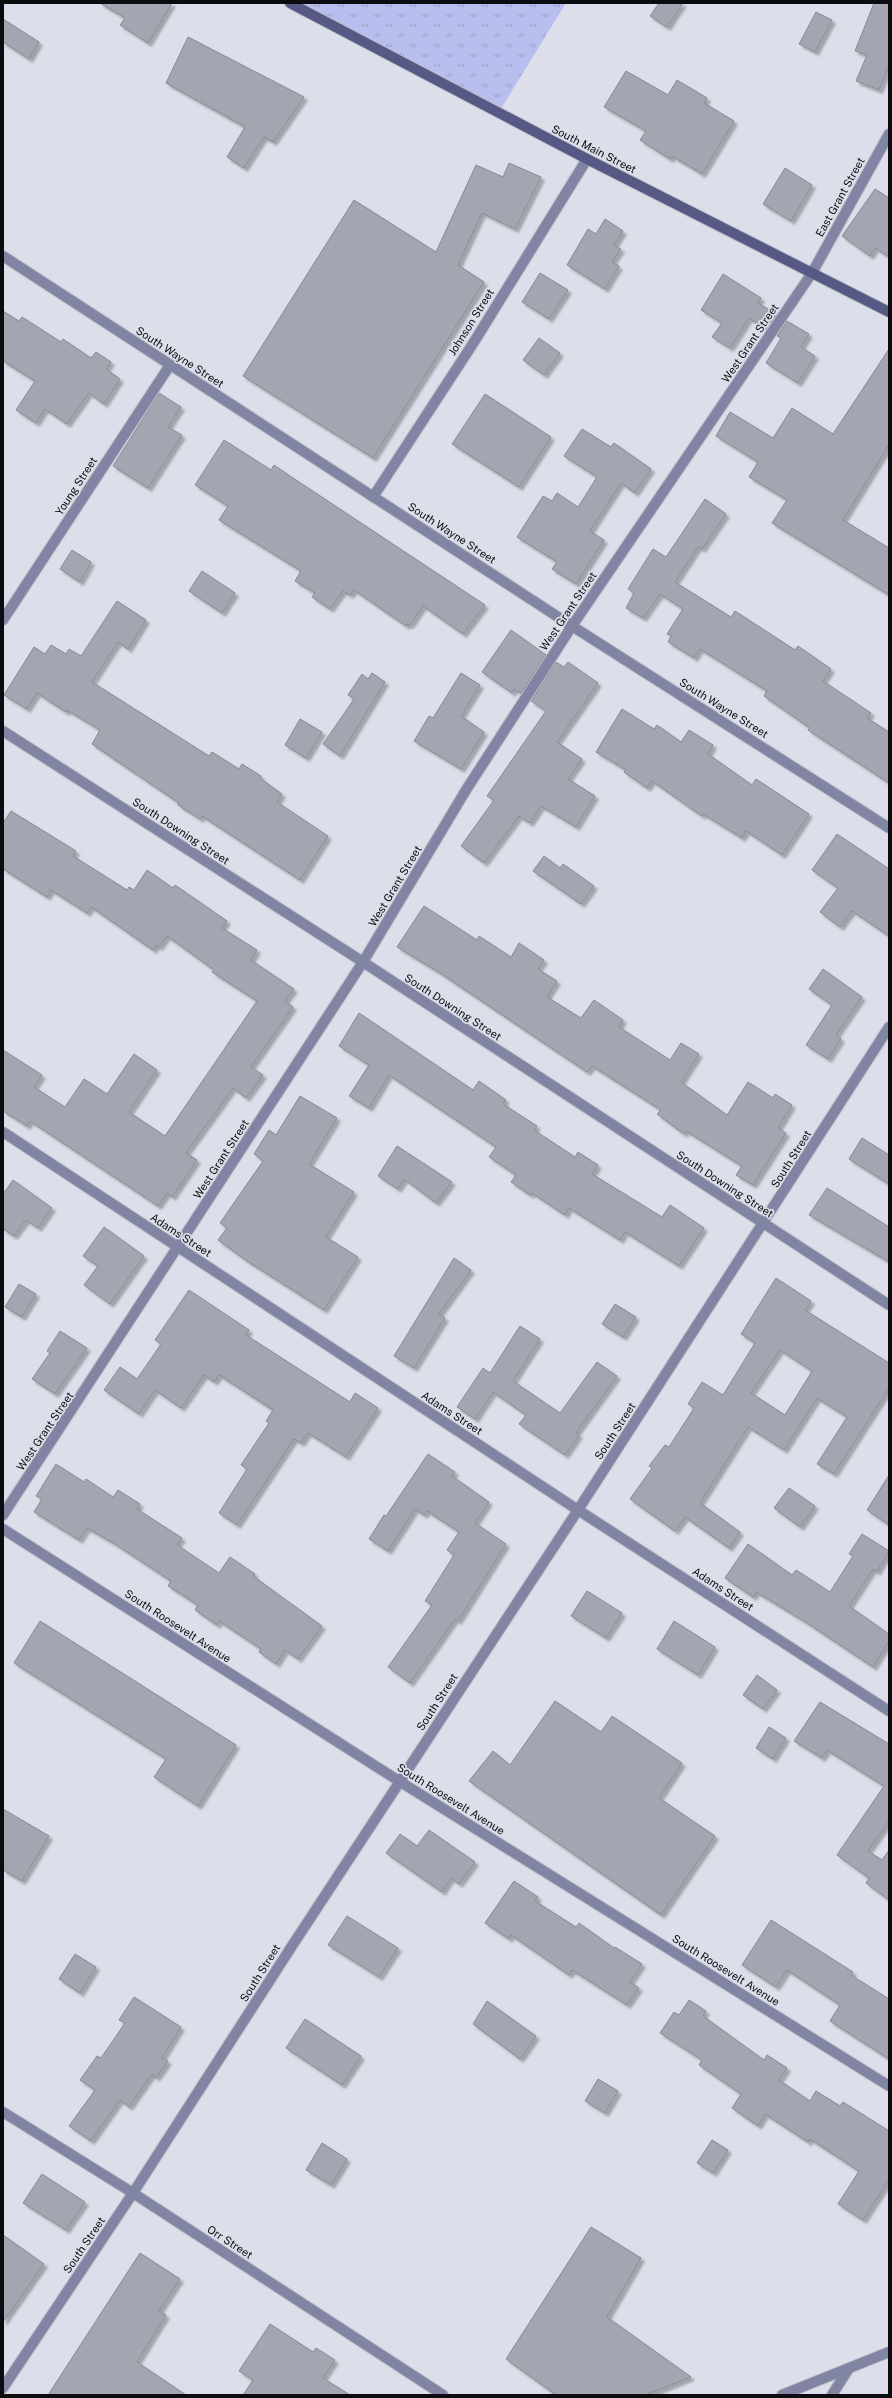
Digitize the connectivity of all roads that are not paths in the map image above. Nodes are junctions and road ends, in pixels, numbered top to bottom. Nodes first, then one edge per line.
1 (290, 3) edge
2 (889, 134) edge
3 (587, 159) junction
4 (3, 256) edge
5 (812, 273) junction
6 (889, 312) edge
7 (170, 365) junction
8 (373, 497) junction
9 (3, 620) edge
10 (572, 626) junction
11 (3, 731) edge
12 (889, 828) edge
13 (363, 962) junction
14 (889, 1027) edge
15 (3, 1132) edge
16 (764, 1224) junction
17 (178, 1248) junction
18 (889, 1306) edge
19 (578, 1510) junction
20 (3, 1515) edge
21 (3, 1529) edge
22 (889, 1711) edge
23 (399, 1781) junction
24 (889, 2086) edge
25 (3, 2112) edge
26 (133, 2193) junction
27 (889, 2352) edge
28 (849, 2368) junction
29 (3, 2388) edge
30 (443, 2395) edge
31 (782, 2395) edge
32 (832, 2395) edge

1 - 3 main road, South Main Street
2 - 5 street, East Grant Street
3 - 5 main road, South Main Street
3 - 8 street, Johnson Street
4 - 7 street, South Wayne Street
5 - 6 main road, South Main Street
5 - 10 street, West Grant Street
7 - 8 street, South Wayne Street
7 - 9 street, Young Street
8 - 10 street, South Wayne Street
10 - 12 street, South Wayne Street
10 - 13 street, West Grant Street
11 - 13 street, South Downing Street
13 - 16 street, South Downing Street
13 - 17 street, West Grant Street
14 - 16 street, South Street
15 - 17 street, Adams Street
16 - 18 street, South Downing Street
16 - 19 street, South Street
17 - 19 street, Adams Street
17 - 20 street, West Grant Street
19 - 22 street, Adams Street
19 - 23 street, South Street
21 - 23 street, South Roosevelt Avenue
23 - 24 street, South Roosevelt Avenue
23 - 26 street, South Street
25 - 26 street, Orr Street
26 - 29 street, South Street
26 - 30 street, Orr Street
27 - 28 street
28 - 31 street
28 - 32 street

